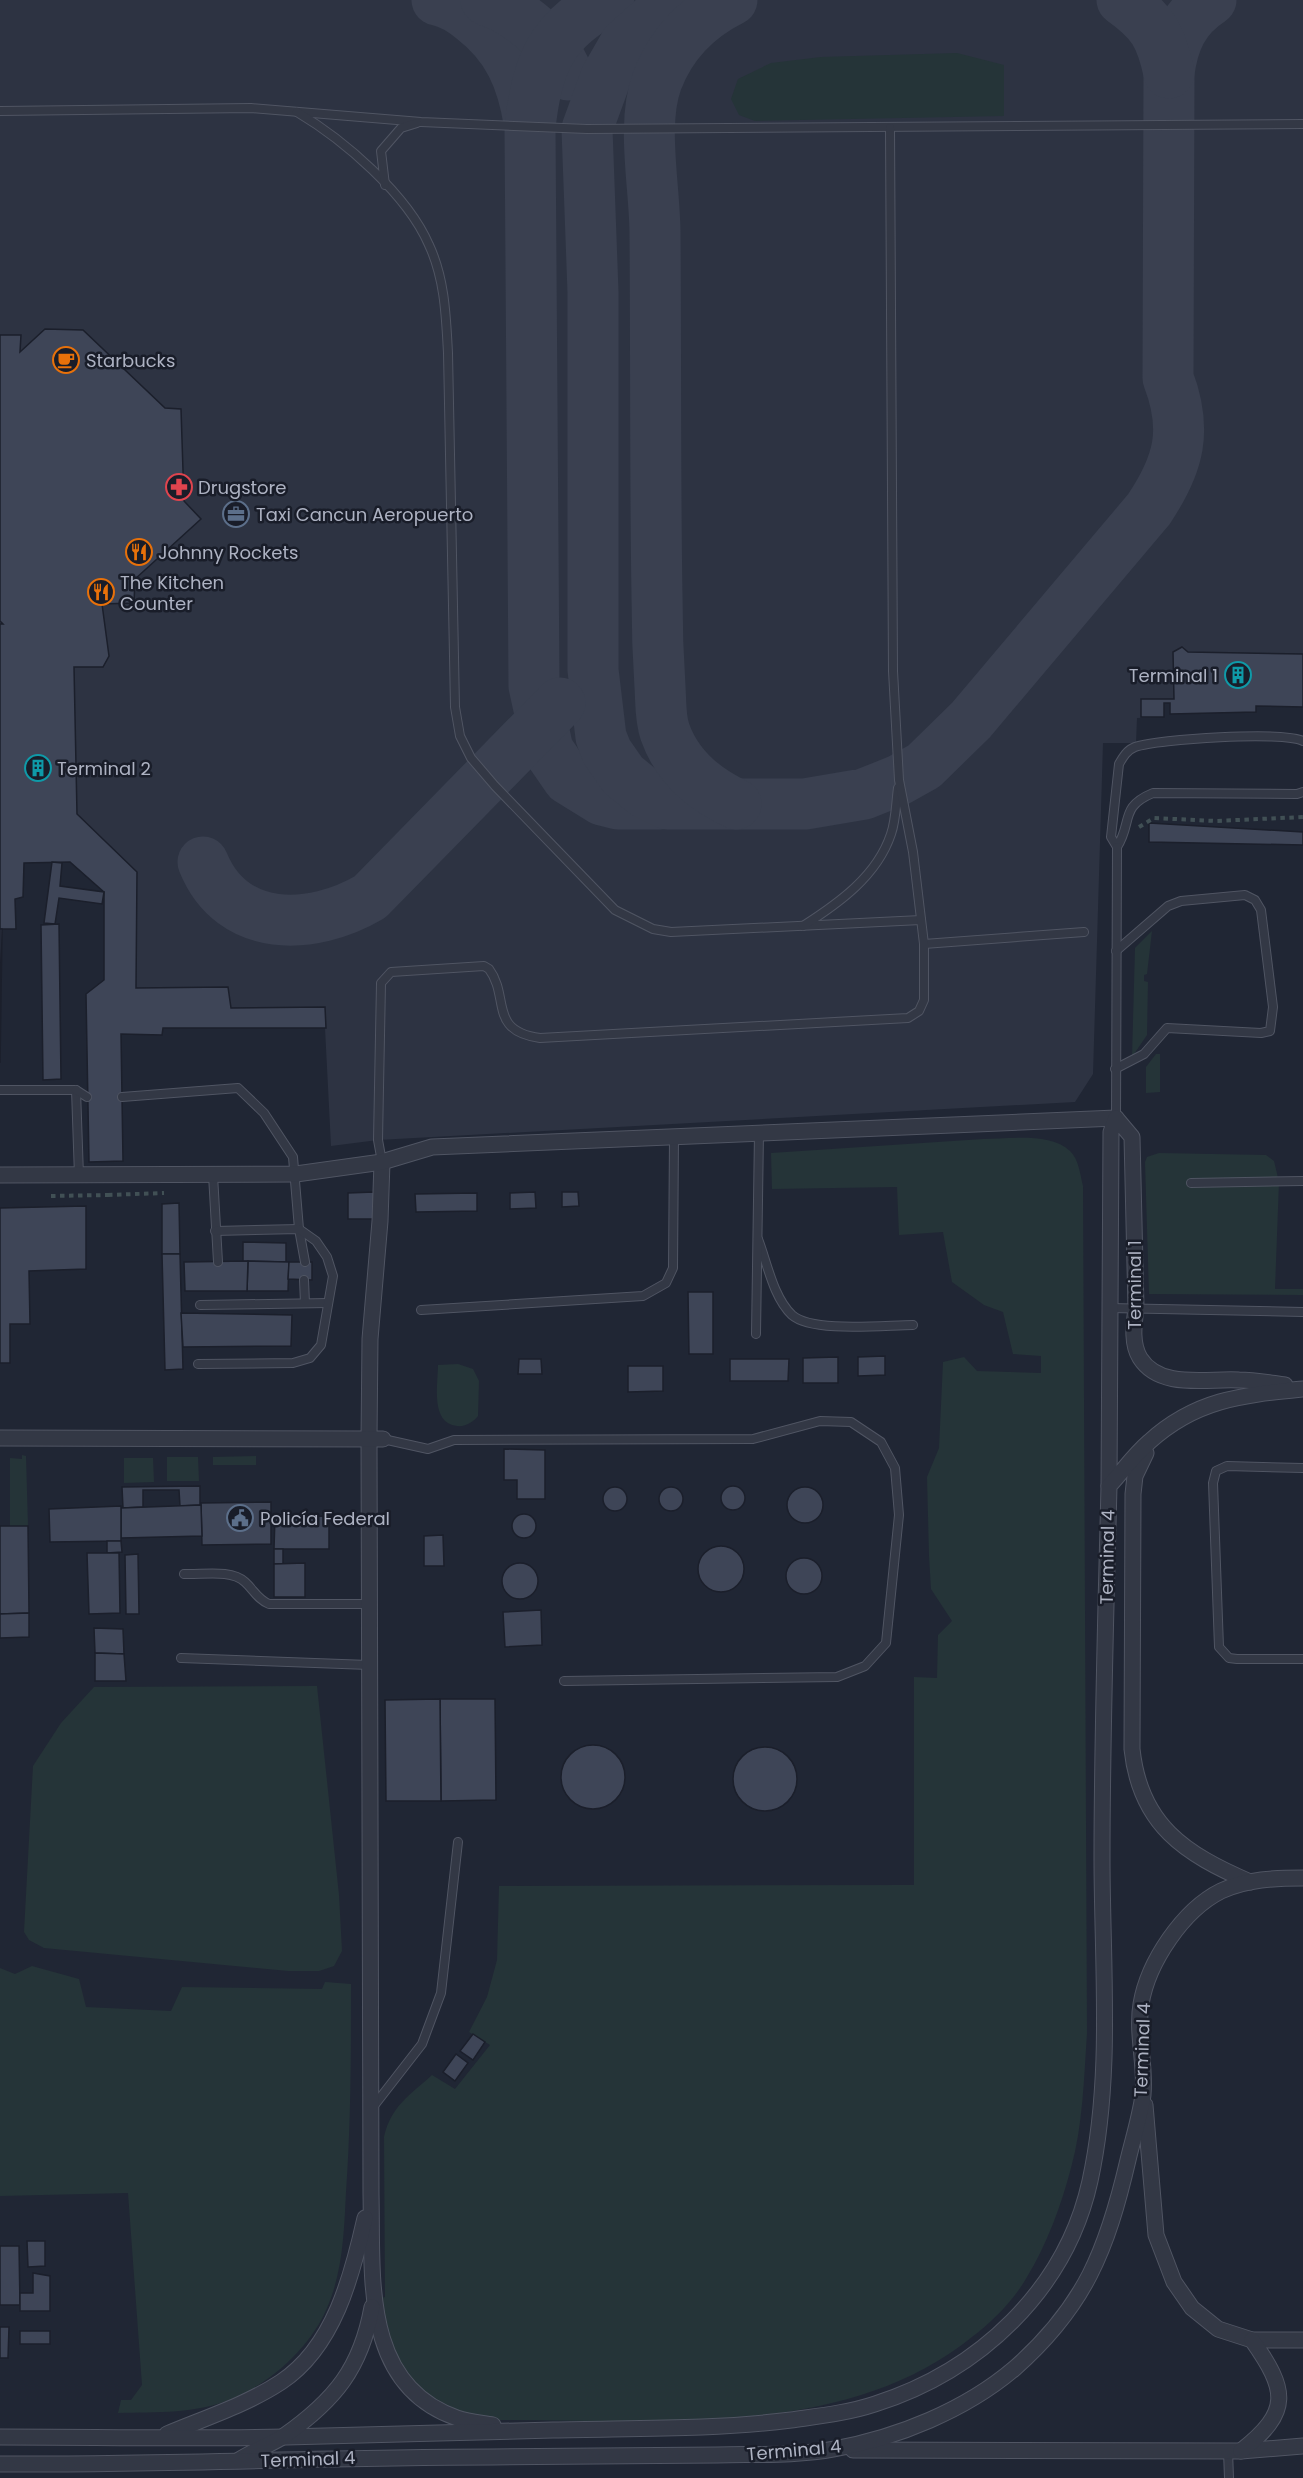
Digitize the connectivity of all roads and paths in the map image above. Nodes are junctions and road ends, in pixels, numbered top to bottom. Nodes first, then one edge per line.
1 (0, 111) edge
2 (294, 111) junction
3 (421, 122) junction
4 (1303, 124) edge
5 (890, 128) junction
6 (385, 186) junction
7 (1303, 741) edge
8 (899, 780) junction
9 (1303, 792) edge
10 (1303, 817) edge
11 (1124, 837) junction
12 (1118, 847) junction
13 (921, 920) junction
14 (802, 927) junction
15 (1084, 932) dead end
16 (924, 944) junction
17 (1116, 951) junction
18 (1115, 1069) junction
19 (0, 1090) edge
20 (76, 1090) junction
21 (87, 1097) dead end
22 (122, 1097) dead end
23 (1116, 1118) junction
24 (759, 1133) junction
25 (674, 1137) junction
26 (382, 1162) junction
27 (296, 1174) junction
28 (0, 1175) edge
29 (213, 1175) junction
30 (78, 1176) junction
31 (1303, 1181) edge
32 (1191, 1183) dead end
33 (299, 1229) junction
34 (215, 1231) junction
35 (758, 1239) junction
36 (218, 1262) dead end
37 (305, 1262) dead end
38 (304, 1280) dead end
39 (305, 1303) junction
40 (328, 1303) junction
41 (200, 1305) dead end
42 (1108, 1308) junction
43 (1136, 1308) junction
44 (421, 1310) dead end
45 (1303, 1312) edge
46 (913, 1325) dead end
47 (756, 1334) dead end
48 (198, 1364) dead end
49 (1300, 1390) edge
50 (1162, 1431) junction
51 (0, 1437) edge
52 (376, 1438) junction
53 (1303, 1468) edge
54 (1109, 1486) junction
55 (184, 1575) dead end
56 (369, 1604) junction
57 (181, 1658) dead end
58 (1303, 1659) edge
59 (369, 1665) junction
60 (564, 1681) dead end
61 (458, 1842) dead end
62 (1303, 1878) edge
63 (1250, 1882) junction
64 (1143, 2093) junction
65 (370, 2110) junction
66 (371, 2194) junction
67 (374, 2299) junction
68 (1252, 2340) junction
69 (1303, 2340) edge
70 (522, 2431) junction
71 (161, 2436) junction
72 (0, 2437) edge
73 (282, 2437) junction
74 (1303, 2446) edge
75 (832, 2450) junction
76 (1235, 2451) junction
77 (237, 2461) junction
78 (0, 2464) edge
79 (1230, 2478) edge

1 - 2 lane
2 - 3 lane
2 - 6 lane
3 - 5 lane
3 - 6 lane
4 - 5 lane
5 - 8 lane
6 - 14 lane
7 - 12 lane, Terminal 1
8 - 13 lane
8 - 14 lane
9 - 11 lane, Terminal 1
10 - 11 path
11 - 12 lane, Terminal 1
12 - 17 lane, Terminal 1
13 - 14 lane
13 - 16 lane
15 - 16 lane
16 - 26 lane
17 - 18 lane, Terminal 1
17 - 18 lane
18 - 23 lane, Terminal 1
19 - 20 lane
20 - 21 lane
20 - 30 lane
22 - 27 lane
23 - 24 street
23 - 42 street, Terminal 1
23 - 43 street, Terminal 1
24 - 25 street
24 - 35 lane
25 - 26 street
25 - 44 lane
26 - 27 street
26 - 52 street
27 - 29 street
27 - 33 lane
28 - 30 street
29 - 30 street
29 - 34 lane
31 - 32 lane
33 - 34 lane
33 - 37 lane
33 - 40 lane
34 - 36 lane
35 - 46 lane
35 - 47 lane
38 - 39 lane
39 - 40 lane
39 - 41 lane
40 - 48 lane
42 - 43 lane
42 - 54 street, Terminal 1
43 - 45 lane
43 - 49 street, Terminal 1
49 - 50 street, Terminal 4
50 - 54 street, Terminal 4
50 - 63 street
51 - 52 street
52 - 56 street
52 - 60 lane
53 - 58 lane
54 - 70 street, Terminal 4
55 - 56 lane
56 - 59 street
57 - 59 lane
59 - 65 street
61 - 65 lane
62 - 63 street, Terminal 4
63 - 64 street, Terminal 4
64 - 68 street
64 - 75 street, Terminal 4
65 - 66 street
66 - 67 street
66 - 71 street
67 - 70 street
67 - 73 street
68 - 69 street
68 - 76 street
70 - 73 street
71 - 72 street
71 - 73 street
73 - 77 street
74 - 76 street
75 - 76 street
75 - 77 street, Terminal 4
76 - 79 lane
77 - 78 street, Terminal 4

